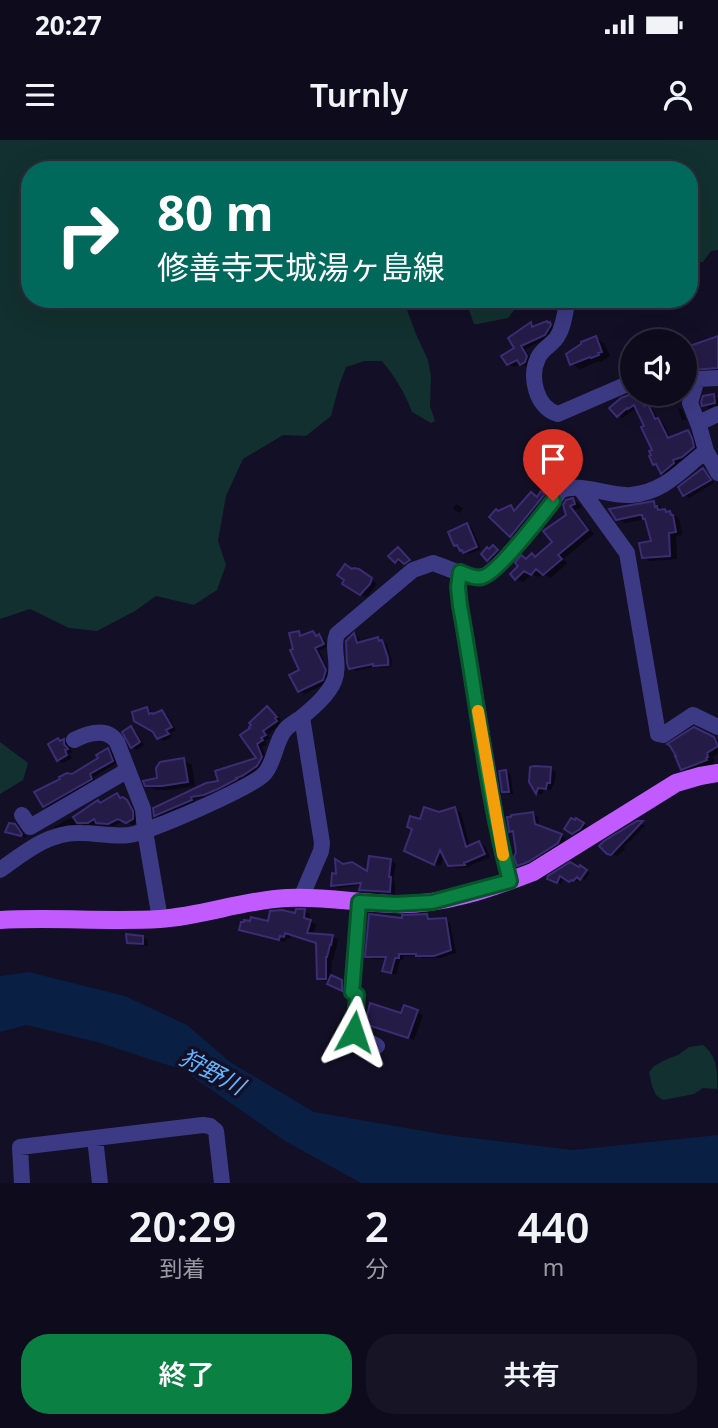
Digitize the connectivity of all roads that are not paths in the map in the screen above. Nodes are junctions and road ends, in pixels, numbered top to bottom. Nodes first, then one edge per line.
1 (566, 308) edge
2 (697, 377) edge
3 (718, 379) edge
4 (620, 387) edge
5 (691, 406) edge
6 (718, 414) edge
7 (699, 426) junction
8 (706, 451) junction
9 (718, 473) edge
10 (580, 488) junction
11 (460, 572) junction
12 (302, 717) junction
13 (718, 727) edge
14 (74, 740) dead end
15 (128, 770) junction
16 (718, 774) edge
17 (22, 815) dead end
18 (145, 831) junction
19 (0, 870) edge
20 (510, 881) junction
21 (301, 898) junction
22 (359, 902) junction
23 (160, 919) junction
24 (0, 920) edge
25 (377, 1046) dead end
26 (95, 1138) junction
27 (22, 1183) edge
28 (100, 1183) edge
29 (222, 1183) edge

1 - 4 street
2 - 3 street
5 - 7 street
6 - 7 street
7 - 8 street
8 - 9 street
8 - 10 street
10 - 11 street
10 - 13 street
11 - 12 street
11 - 20 street
12 - 18 street
12 - 21 street
14 - 15 street
15 - 17 street
15 - 18 street
16 - 20 main road
18 - 19 street
18 - 23 street
20 - 22 main road
21 - 22 main road
21 - 23 main road
22 - 25 street
23 - 24 main road
26 - 27 street
26 - 28 street
26 - 29 street

